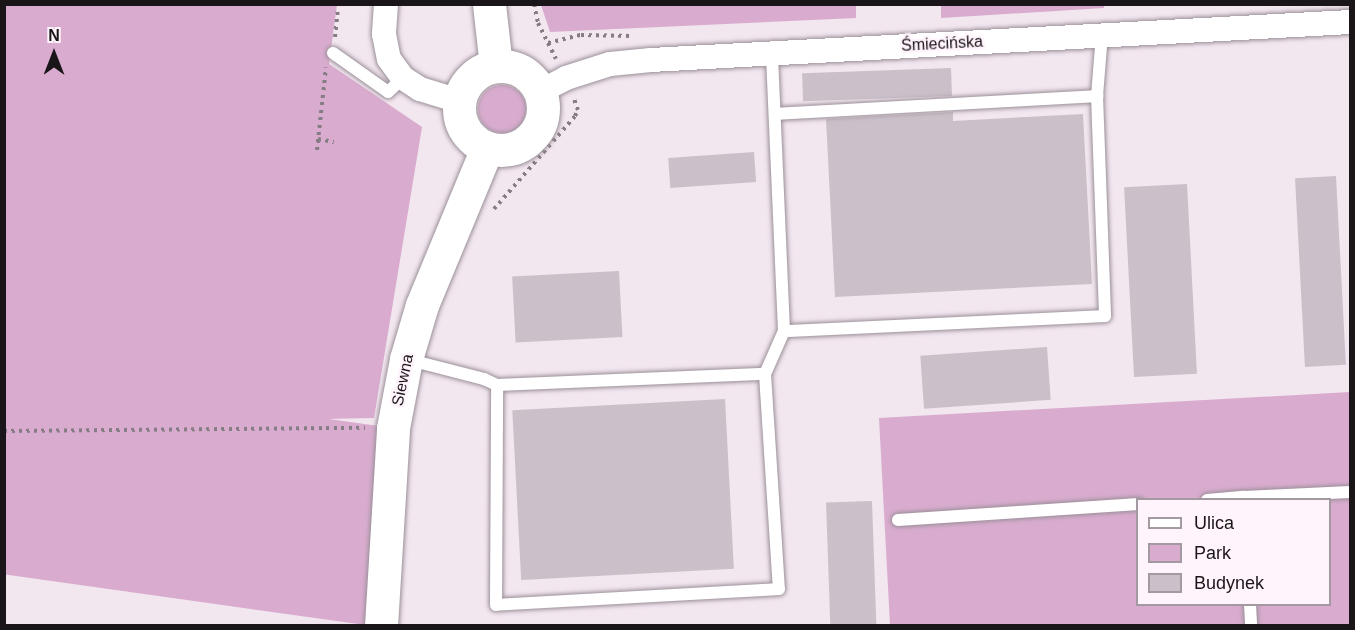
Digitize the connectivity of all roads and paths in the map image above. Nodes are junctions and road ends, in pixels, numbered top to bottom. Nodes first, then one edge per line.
1 (386, 4) edge
2 (489, 4) edge
3 (534, 4) edge
4 (338, 10) dead end
5 (1350, 22) edge
6 (1102, 34) junction
7 (333, 53) junction
8 (772, 53) junction
9 (496, 66) junction
10 (403, 78) junction
11 (553, 85) junction
12 (1097, 96) junction
13 (459, 102) junction
14 (775, 114) junction
15 (318, 140) junction
16 (334, 142) dead end
17 (487, 148) junction
18 (317, 150) dead end
19 (489, 215) dead end
20 (784, 331) junction
21 (406, 359) junction
22 (765, 374) junction
23 (497, 385) junction
24 (393, 428) junction
25 (4, 431) edge
26 (1350, 492) edge
27 (1244, 498) edge
28 (1136, 504) edge
29 (898, 520) dead end
30 (1250, 606) edge
31 (381, 626) edge
32 (1251, 626) edge

1 - 10 street
2 - 9 main road
3 - 11 path
4 - 7 path
5 - 6 street, Śmiecińska
6 - 8 street, Śmiecińska
6 - 12 lane
7 - 10 lane
7 - 15 path
8 - 11 street, Śmiecińska
8 - 14 lane
9 - 11 main road
9 - 13 main road
10 - 13 street
11 - 17 main road
11 - 19 path
12 - 14 lane
12 - 20 lane
13 - 17 main road
14 - 20 lane
15 - 16 path
15 - 18 path
17 - 21 main road, Siewna
20 - 22 lane
21 - 23 lane
21 - 24 main road, Siewna
22 - 23 lane
22 - 23 lane
24 - 25 path
24 - 31 main road, Siewna
26 - 27 lane
28 - 29 lane
30 - 32 lane

